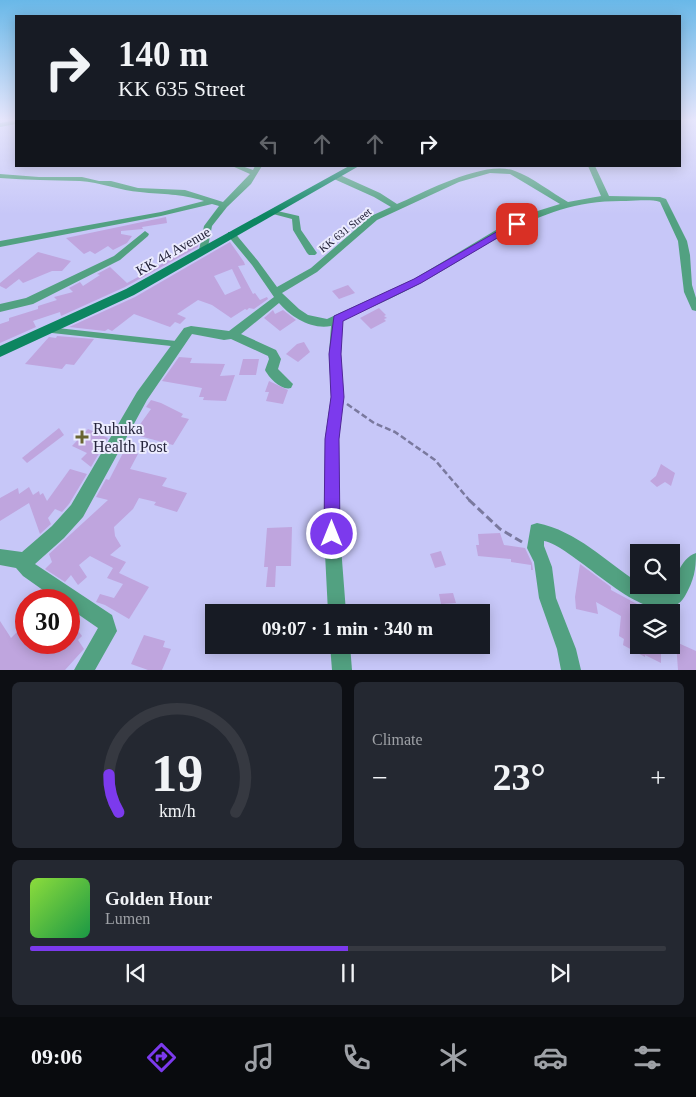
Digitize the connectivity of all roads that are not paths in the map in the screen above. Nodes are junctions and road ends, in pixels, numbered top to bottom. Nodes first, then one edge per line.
1 (240, 167) edge
2 (353, 167) edge
3 (591, 167) edge
4 (486, 169) edge
5 (257, 170) edge
6 (2, 177) edge
7 (337, 177) junction
8 (606, 198) junction
9 (212, 201) junction
10 (224, 205) junction
11 (567, 205) junction
12 (396, 207) junction
13 (276, 212) junction
14 (146, 234) dead end
15 (231, 234) junction
16 (0, 244) edge
17 (204, 250) junction
18 (312, 253) dead end
19 (277, 296) junction
20 (696, 307) edge
21 (0, 308) edge
22 (338, 319) junction
23 (48, 330) junction
24 (232, 335) junction
25 (178, 344) junction
26 (0, 352) edge
27 (287, 384) dead end
28 (0, 557) edge
29 (24, 561) junction
30 (696, 562) edge
31 (337, 604) edge
32 (341, 654) edge
33 (84, 670) edge
34 (342, 670) edge
35 (571, 670) edge

1 - 5 street
2 - 7 main road, KK 44 Avenue
3 - 8 street
4 - 11 street, KK 631 Street
4 - 12 street, KK 631 Street
5 - 10 street
6 - 9 street
7 - 12 street
7 - 13 main road, KK 44 Avenue
8 - 11 street
8 - 20 street
9 - 10 street
9 - 16 street
10 - 17 street
11 - 22 street
12 - 19 street, KK 631 Street
13 - 15 main road, KK 44 Avenue
13 - 18 street
14 - 21 street
15 - 17 main road, KK 44 Avenue
15 - 19 street
17 - 23 main road, KK 44 Avenue
19 - 22 street
19 - 24 street, KK 631 Street
22 - 31 street
23 - 25 lane
23 - 26 main road, KK 44 Avenue
24 - 25 street
24 - 27 street
25 - 29 street
28 - 29 street
29 - 33 street
30 - 35 street
32 - 34 street

